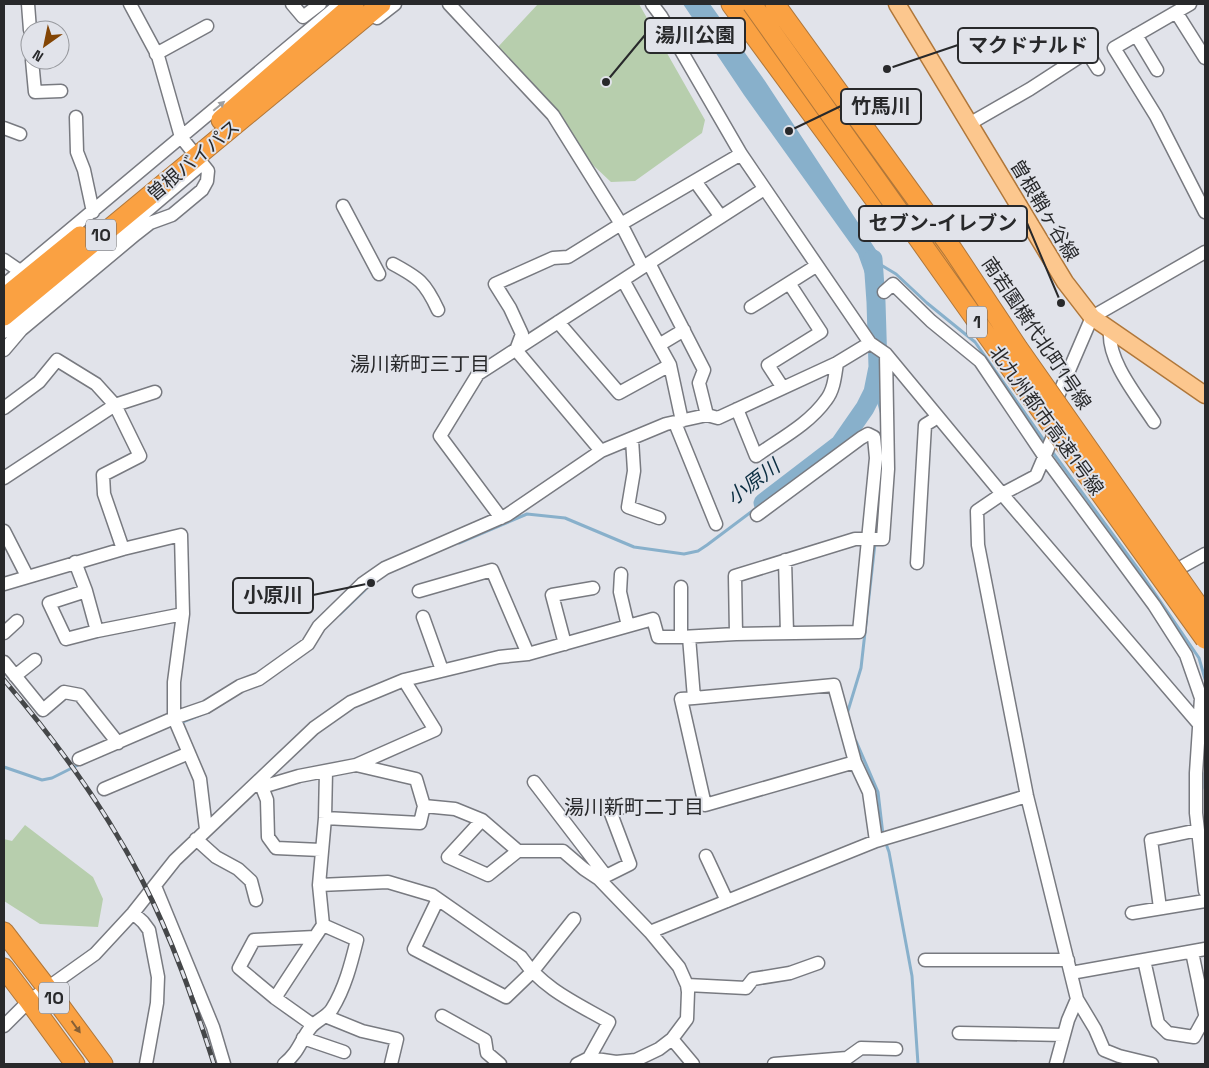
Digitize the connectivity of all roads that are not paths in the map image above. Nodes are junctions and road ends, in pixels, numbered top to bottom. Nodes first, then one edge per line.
1 (28, 4) edge
2 (130, 4) edge
3 (292, 4) edge
4 (320, 4) edge
5 (341, 4) edge
6 (354, 4) edge
7 (381, 4) edge
8 (395, 4) edge
9 (449, 4) edge
10 (652, 4) edge
11 (732, 4) edge
12 (743, 4) edge
13 (752, 4) edge
14 (764, 4) edge
15 (774, 4) edge
16 (784, 4) edge
17 (897, 4) edge
18 (1190, 4) edge
19 (1176, 12) junction
20 (29, 20) edge
21 (207, 26) dead end
22 (1136, 35) junction
23 (1079, 37) dead end
24 (1087, 52) junction
25 (156, 54) junction
26 (1205, 56) edge
27 (1098, 69) dead end
28 (33, 70) edge
29 (1157, 70) dead end
30 (61, 91) dead end
31 (76, 117) dead end
32 (970, 124) junction
33 (4, 128) edge
34 (20, 134) dead end
35 (192, 151) junction
36 (741, 154) junction
37 (695, 181) junction
38 (764, 189) junction
39 (343, 206) dead end
40 (93, 212) junction
41 (1205, 212) edge
42 (720, 217) junction
43 (621, 224) junction
44 (1205, 252) edge
45 (4, 260) edge
46 (393, 264) dead end
47 (646, 265) junction
48 (816, 266) junction
49 (20, 271) junction
50 (379, 274) dead end
51 (623, 280) junction
52 (789, 283) junction
53 (4, 285) edge
54 (884, 292) dead end
55 (751, 307) dead end
56 (438, 310) dead end
57 (4, 315) edge
58 (1092, 318) junction
59 (558, 322) junction
60 (684, 330) junction
61 (1110, 330) junction
62 (988, 337) junction
63 (870, 343) junction
64 (659, 345) junction
65 (1018, 348) junction
66 (4, 350) edge
67 (516, 350) junction
68 (886, 354) junction
69 (836, 363) junction
70 (670, 365) junction
71 (783, 388) junction
72 (155, 392) dead end
73 (1205, 395) edge
74 (1058, 396) junction
75 (115, 406) junction
76 (4, 408) edge
77 (736, 408) junction
78 (707, 415) junction
79 (938, 417) junction
80 (679, 422) junction
81 (1154, 422) dead end
82 (1054, 434) junction
83 (632, 439) junction
84 (600, 451) junction
85 (1044, 456) junction
86 (875, 468) junction
87 (888, 469) junction
88 (4, 478) edge
89 (1002, 494) junction
90 (757, 515) dead end
91 (501, 518) junction
92 (659, 518) dead end
93 (716, 524) dead end
94 (4, 531) edge
95 (868, 539) junction
96 (123, 549) junction
97 (1205, 554) edge
98 (785, 560) junction
99 (75, 562) junction
100 (917, 563) dead end
101 (1176, 570) junction
102 (621, 574) dead end
103 (27, 576) junction
104 (4, 584) edge
105 (593, 588) dead end
106 (681, 588) dead end
107 (420, 590) dead end
108 (86, 591) junction
109 (1205, 613) edge
110 (183, 614) junction
111 (423, 617) dead end
112 (17, 621) dead end
113 (628, 626) junction
114 (97, 631) junction
115 (4, 632) edge
116 (787, 633) junction
117 (736, 634) junction
118 (685, 637) junction
119 (1205, 639) edge
120 (565, 644) junction
121 (1205, 647) edge
122 (528, 654) junction
123 (35, 660) dead end
124 (4, 662) edge
125 (442, 670) junction
126 (15, 676) junction
127 (404, 680) junction
128 (694, 698) junction
129 (174, 718) junction
130 (1202, 727) edge
131 (118, 743) junction
132 (189, 753) junction
133 (79, 759) dead end
134 (855, 762) junction
135 (356, 765) junction
136 (326, 771) junction
137 (534, 782) dead end
138 (259, 786) junction
139 (104, 790) dead end
140 (1027, 796) junction
141 (424, 806) junction
142 (626, 806) dead end
143 (325, 818) junction
144 (482, 820) junction
145 (206, 830) junction
146 (1198, 830) junction
147 (196, 839) junction
148 (876, 841) junction
149 (321, 850) junction
150 (518, 851) junction
151 (706, 856) dead end
152 (603, 878) junction
153 (320, 885) junction
154 (155, 886) junction
155 (1205, 891) edge
156 (438, 899) junction
157 (256, 900) dead end
158 (727, 901) junction
159 (1205, 901) edge
160 (1160, 908) junction
161 (132, 913) junction
162 (1132, 913) dead end
163 (574, 919) dead end
164 (323, 925) junction
165 (4, 932) edge
166 (650, 932) junction
167 (315, 937) junction
168 (1205, 949) edge
169 (1192, 952) junction
170 (925, 960) dead end
171 (1144, 960) junction
172 (818, 963) dead end
173 (1070, 967) junction
174 (4, 968) edge
175 (532, 972) junction
176 (687, 985) junction
177 (47, 988) junction
178 (275, 998) junction
179 (1077, 1000) junction
180 (30, 1001) junction
181 (1205, 1015) edge
182 (325, 1016) junction
183 (442, 1016) dead end
184 (313, 1025) junction
185 (4, 1026) edge
186 (959, 1033) dead end
187 (1064, 1035) junction
188 (303, 1038) junction
189 (672, 1040) junction
190 (896, 1049) dead end
191 (344, 1052) dead end
192 (589, 1058) junction
193 (819, 1062) edge
194 (75, 1064) edge
195 (103, 1064) edge
196 (146, 1064) edge
197 (224, 1064) edge
198 (284, 1064) edge
199 (391, 1064) edge
200 (500, 1064) edge
201 (577, 1064) edge
202 (694, 1064) edge
203 (774, 1064) edge
204 (1056, 1064) edge
205 (1152, 1064) edge

1 - 20 street
2 - 25 street
3 - 4 street
35 -> 5 street
6 - 35 highway, 曽根バイパス / 10
7 - 35 highway, 曽根バイパス / 10
8 - 35 street
9 - 43 street
10 - 36 street
11 - 62 highway, bridge
12 - 82 street
13 - 62 highway, 北九州都市高速1号線 / 1, bridge
14 - 65 highway, bridge
15 - 65 highway, 北九州都市高速1号線 / 1, bridge
16 - 74 street, 南若園横代北町1号線
17 - 32 main road, 曽根鞘ヶ谷線
18 - 19 street
19 - 22 street
19 - 26 street
21 - 25 street
22 - 29 street
22 - 41 street
23 - 24 street
24 - 27 street
24 - 32 street
25 - 35 street
28 - 30 street
31 - 40 street
32 - 58 main road, 曽根鞘ヶ谷線
33 - 34 street
35 - 40 street
35 - 57 highway, 曽根バイパス / 10
35 - 57 street
35 - 66 street
36 - 37 street
36 - 38 street
37 - 42 street
37 - 43 street
38 - 42 street
38 - 48 street
39 - 50 street
40 - 49 street
42 - 47 street
43 - 47 street
43 - 67 street
44 - 58 street
45 - 49 street
46 - 56 street
47 - 51 street
47 - 60 street
48 - 52 street
48 - 63 street
49 - 53 street
51 - 59 street
51 - 64 street
52 - 55 street
52 - 71 street
54 - 85 street
58 - 61 main road, 曽根鞘ヶ谷線
58 - 74 street
59 - 67 street
59 - 70 street
60 - 64 street
60 - 78 street
61 - 73 main road, 曽根鞘ヶ谷線
61 - 81 street
62 - 119 highway, 北九州都市高速1号線 / 1, bridge
63 - 68 street
63 - 69 street
64 - 70 street
65 - 109 highway, 北九州都市高速1号線 / 1, bridge
67 - 84 street
67 - 91 street
68 - 79 street
68 - 87 street
69 - 71 street
69 - 77 street
70 - 80 street
71 - 77 street
72 - 75 street
74 - 82 street
74 - 101 street, 南若園横代北町1号線
75 - 76 street
75 - 88 street
75 - 96 street
77 - 78 street
78 - 80 street
79 - 89 street
79 - 100 street
80 - 83 street
80 - 93 street
82 - 85 street
82 - 121 street
83 - 84 street
83 - 92 street
84 - 91 street
85 - 89 street
85 - 130 street
86 - 87 street
86 - 90 street
86 - 95 street
87 - 95 street
89 - 130 street
89 - 140 street
91 - 129 street
94 - 103 street
95 - 98 street
95 - 116 street
96 - 99 street
96 - 110 street
97 - 101 street
98 - 116 street
98 - 117 street
99 - 103 street
99 - 108 street
101 - 109 street, 南若園横代北町1号線
102 - 113 street
103 - 104 street
105 - 120 street
106 - 118 street
107 - 122 street
108 - 114 street
108 - 114 street
110 - 114 street
110 - 129 street
111 - 125 street
112 - 115 street
113 - 118 street
113 - 120 street
116 - 117 street
117 - 118 street
118 - 128 street
120 - 122 street
122 - 125 street
123 - 126 street
124 - 126 street
125 - 127 street
126 - 131 street
127 - 135 street
127 - 138 street
128 - 134 street
128 - 134 street
129 - 131 street
129 - 132 street
130 - 146 street
131 - 133 street
132 - 139 street
132 - 145 street
134 - 148 street
135 - 136 street
135 - 141 street
136 - 138 street
136 - 143 street
137 - 152 street
138 - 145 street
138 - 149 street
140 - 148 street
140 - 173 street
141 - 143 street
141 - 144 street
142 - 152 street
143 - 149 street
144 - 150 street
144 - 150 street
145 - 147 street
146 - 155 street
146 - 160 street
147 - 154 street
147 - 157 street
148 - 158 street
149 - 153 street
150 - 152 street
151 - 158 street
152 - 166 street
153 - 156 street
153 - 164 street
154 - 161 street
154 - 197 street
156 - 175 street
156 - 175 street
158 - 166 street
159 - 160 street
160 - 162 street
161 - 177 street
161 - 196 street
163 - 175 street
164 - 167 street
164 - 182 street
165 - 177 highway, 10
166 - 176 street
167 - 178 street
167 - 178 street
168 - 169 street
169 - 171 street
169 - 181 street
170 - 173 street
171 - 173 street
171 - 181 street
172 - 176 street
173 - 179 street
174 - 180 highway, 10
175 - 192 street
176 - 189 street
177 - 180 street
177 -> 195 highway, 10
178 - 184 street
179 - 187 street
179 - 205 street
180 - 185 street
180 - 194 highway, 10
182 - 184 street
182 - 199 street
183 - 200 street
184 - 188 street
186 - 187 street
187 - 204 street
188 - 191 street
188 - 198 street
189 - 192 street
189 - 202 street
190 - 193 street
192 - 201 street
193 - 203 street

